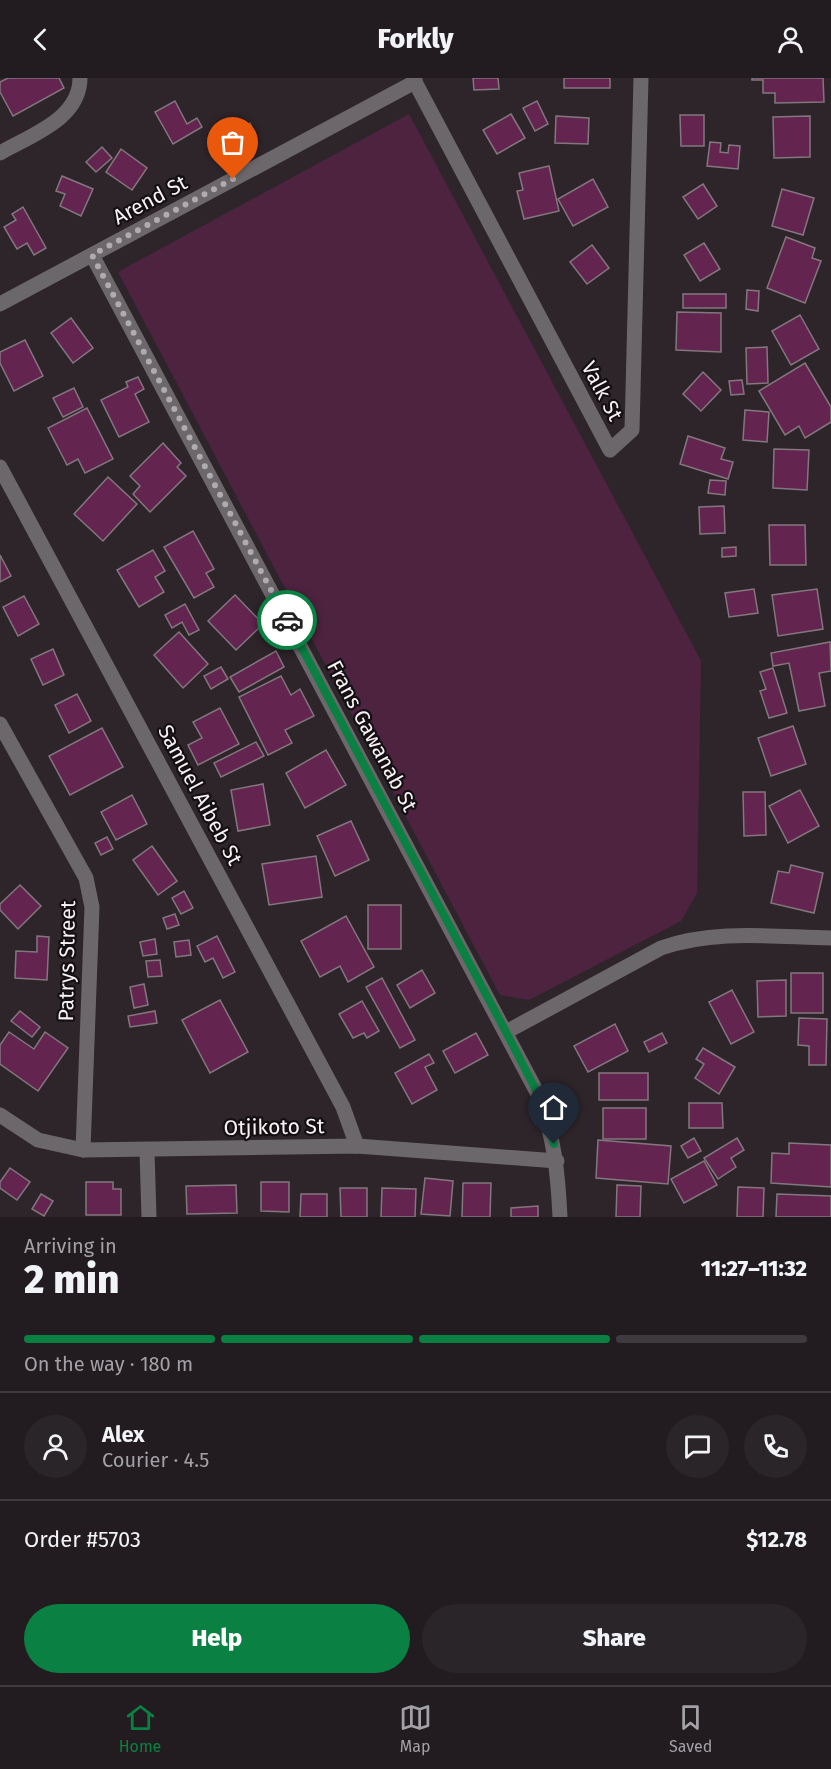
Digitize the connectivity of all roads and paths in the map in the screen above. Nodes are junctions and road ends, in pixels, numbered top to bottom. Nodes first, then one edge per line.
1 (80, 78) edge
2 (641, 78) edge
3 (415, 80) edge
4 (0, 153) edge
5 (92, 255) junction
6 (0, 304) edge
7 (0, 467) edge
8 (0, 724) edge
9 (831, 938) edge
10 (506, 1032) junction
11 (0, 1115) edge
12 (357, 1146) junction
13 (83, 1150) junction
14 (147, 1151) junction
15 (557, 1161) junction
16 (149, 1217) edge
17 (560, 1217) edge

1 - 4 street
2 - 3 street, Valk St
3 - 5 street, Arend St
5 - 6 street, Arend St
5 - 10 street, Frans Gawanab St
7 - 12 street, Samuel Aibeb St
8 - 13 street, Patrys Street
9 - 10 street
10 - 15 street, Frans Gawanab St
11 - 13 street, Otjikoto St
12 - 14 street, Otjikoto St
12 - 15 street, Otjikoto St
13 - 14 street, Otjikoto St
14 - 16 street
15 - 17 street, Frans Gawanab St

